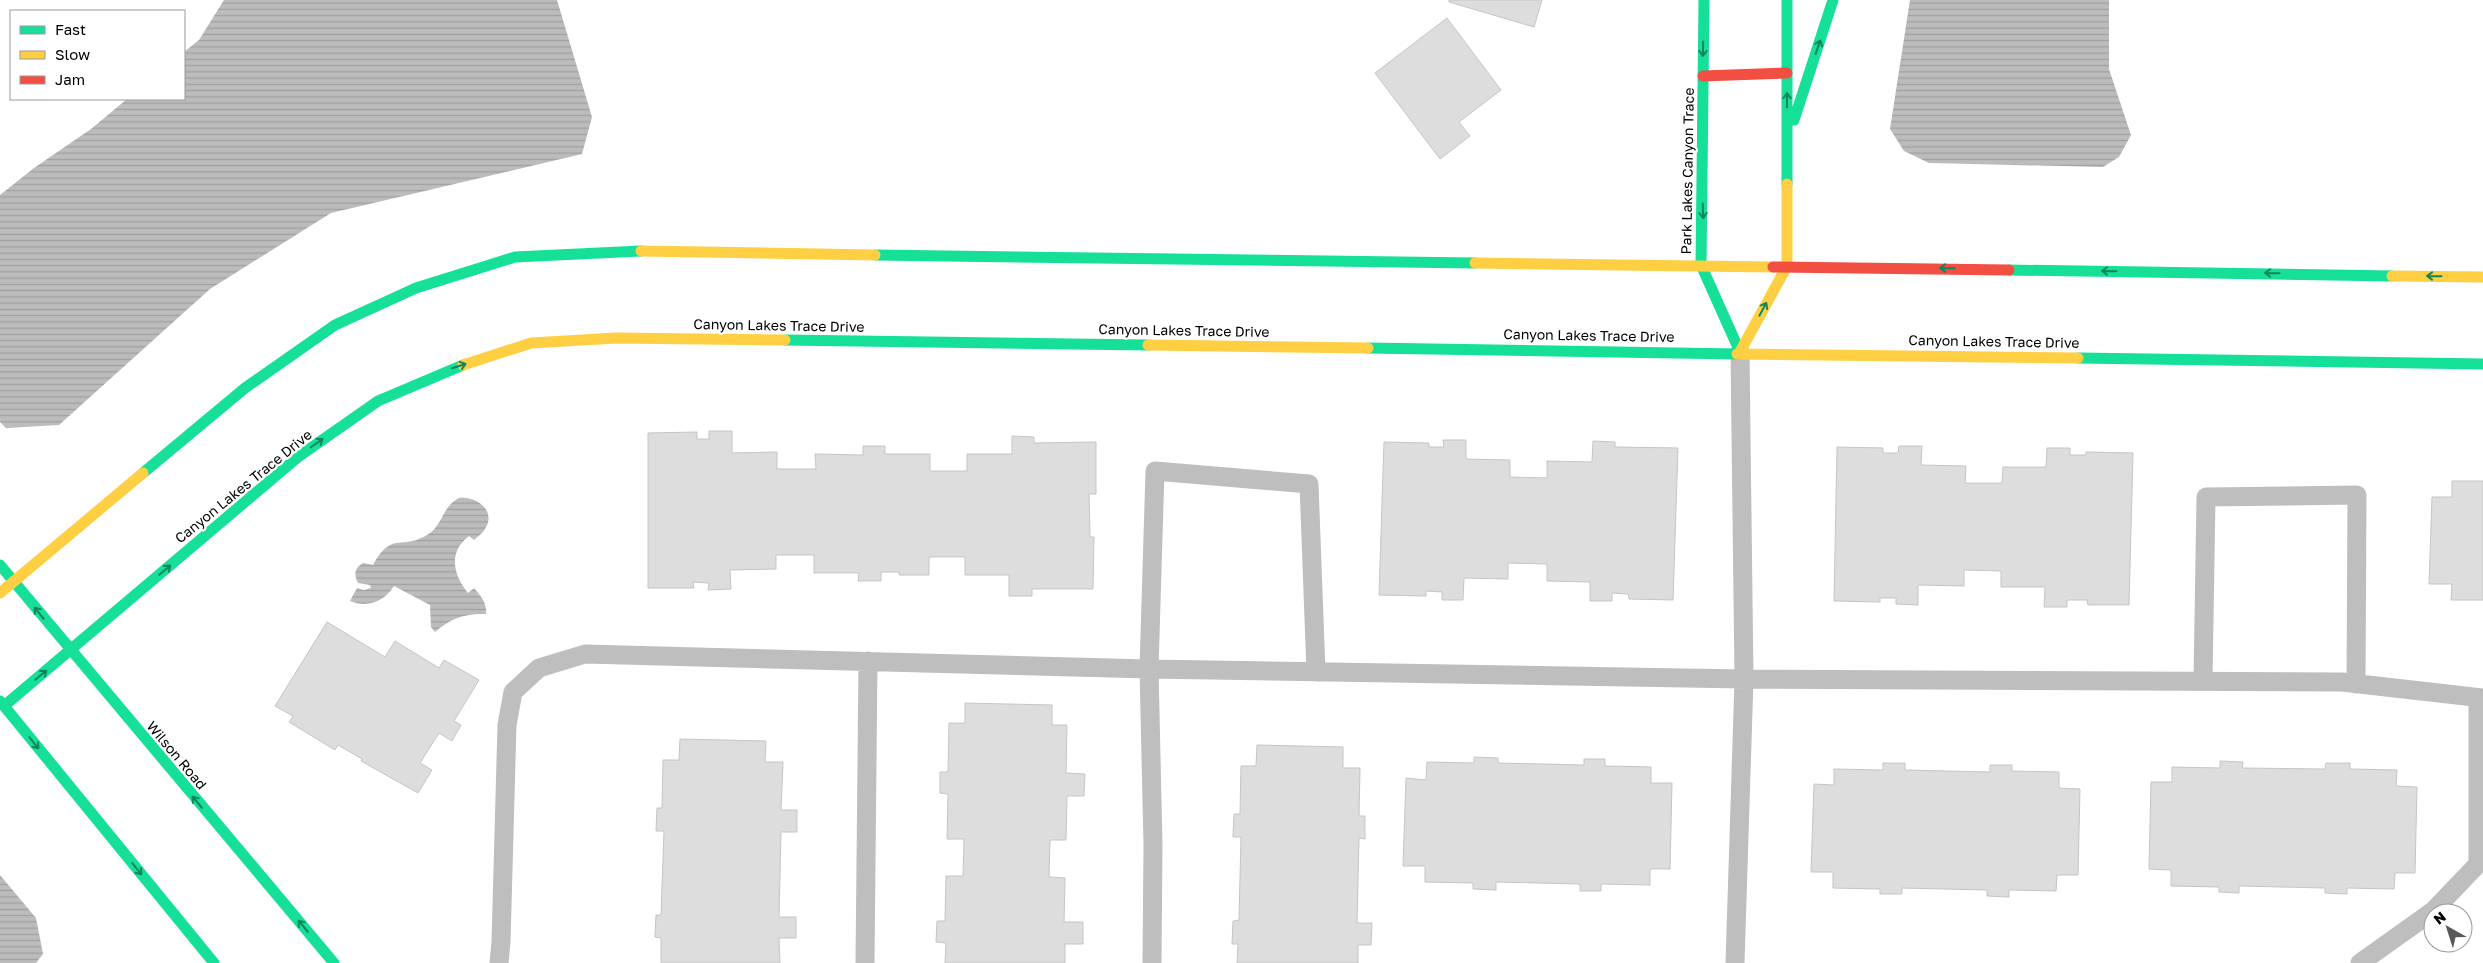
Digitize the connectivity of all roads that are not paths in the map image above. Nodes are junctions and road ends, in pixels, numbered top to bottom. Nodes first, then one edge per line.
1 (1704, 0) edge
2 (1787, 0) edge
3 (1833, 0) edge
4 (1787, 73) junction
5 (1703, 76) junction
6 (1786, 143) junction
7 (1701, 265) junction
8 (1786, 266) junction
9 (2483, 277) edge
10 (1740, 352) junction
11 (2483, 364) edge
12 (0, 565) edge
13 (14, 582) junction
14 (0, 593) edge
15 (70, 651) junction
16 (868, 661) junction
17 (1149, 669) junction
18 (1316, 672) junction
19 (1744, 679) junction
20 (2203, 682) junction
21 (2356, 684) junction
22 (2481, 698) edge
23 (2, 703) edge
24 (214, 963) edge
25 (334, 963) edge
26 (499, 963) edge
27 (864, 963) edge
28 (1152, 963) edge
29 (1735, 963) edge
30 (2360, 963) edge

1 -> 5 street, Park Lakes Canyon Trace
2 - 4 street
6 -> 3 street
4 - 5 street
6 -> 4 street
5 -> 7 street, Park Lakes Canyon Trace
6 - 8 street
7 - 8 street
7 - 10 street, Park Lakes Canyon Trace
7 - 13 street
9 -> 8 street
10 -> 8 street
10 - 11 street, Canyon Lakes Trace Drive
15 -> 10 street, Canyon Lakes Trace Drive
10 - 19 lane
12 - 13 street, Wilson Road
13 - 14 street
15 -> 13 street, Wilson Road
23 -> 15 street, Canyon Lakes Trace Drive
25 -> 15 street, Wilson Road
16 - 17 lane
16 - 26 lane
16 - 27 lane
17 - 18 lane
17 - 18 lane
17 - 28 lane
18 - 19 lane
19 - 20 lane
19 - 29 lane
20 - 21 lane
20 - 21 lane
21 - 22 lane
22 - 30 lane
23 -> 24 street

